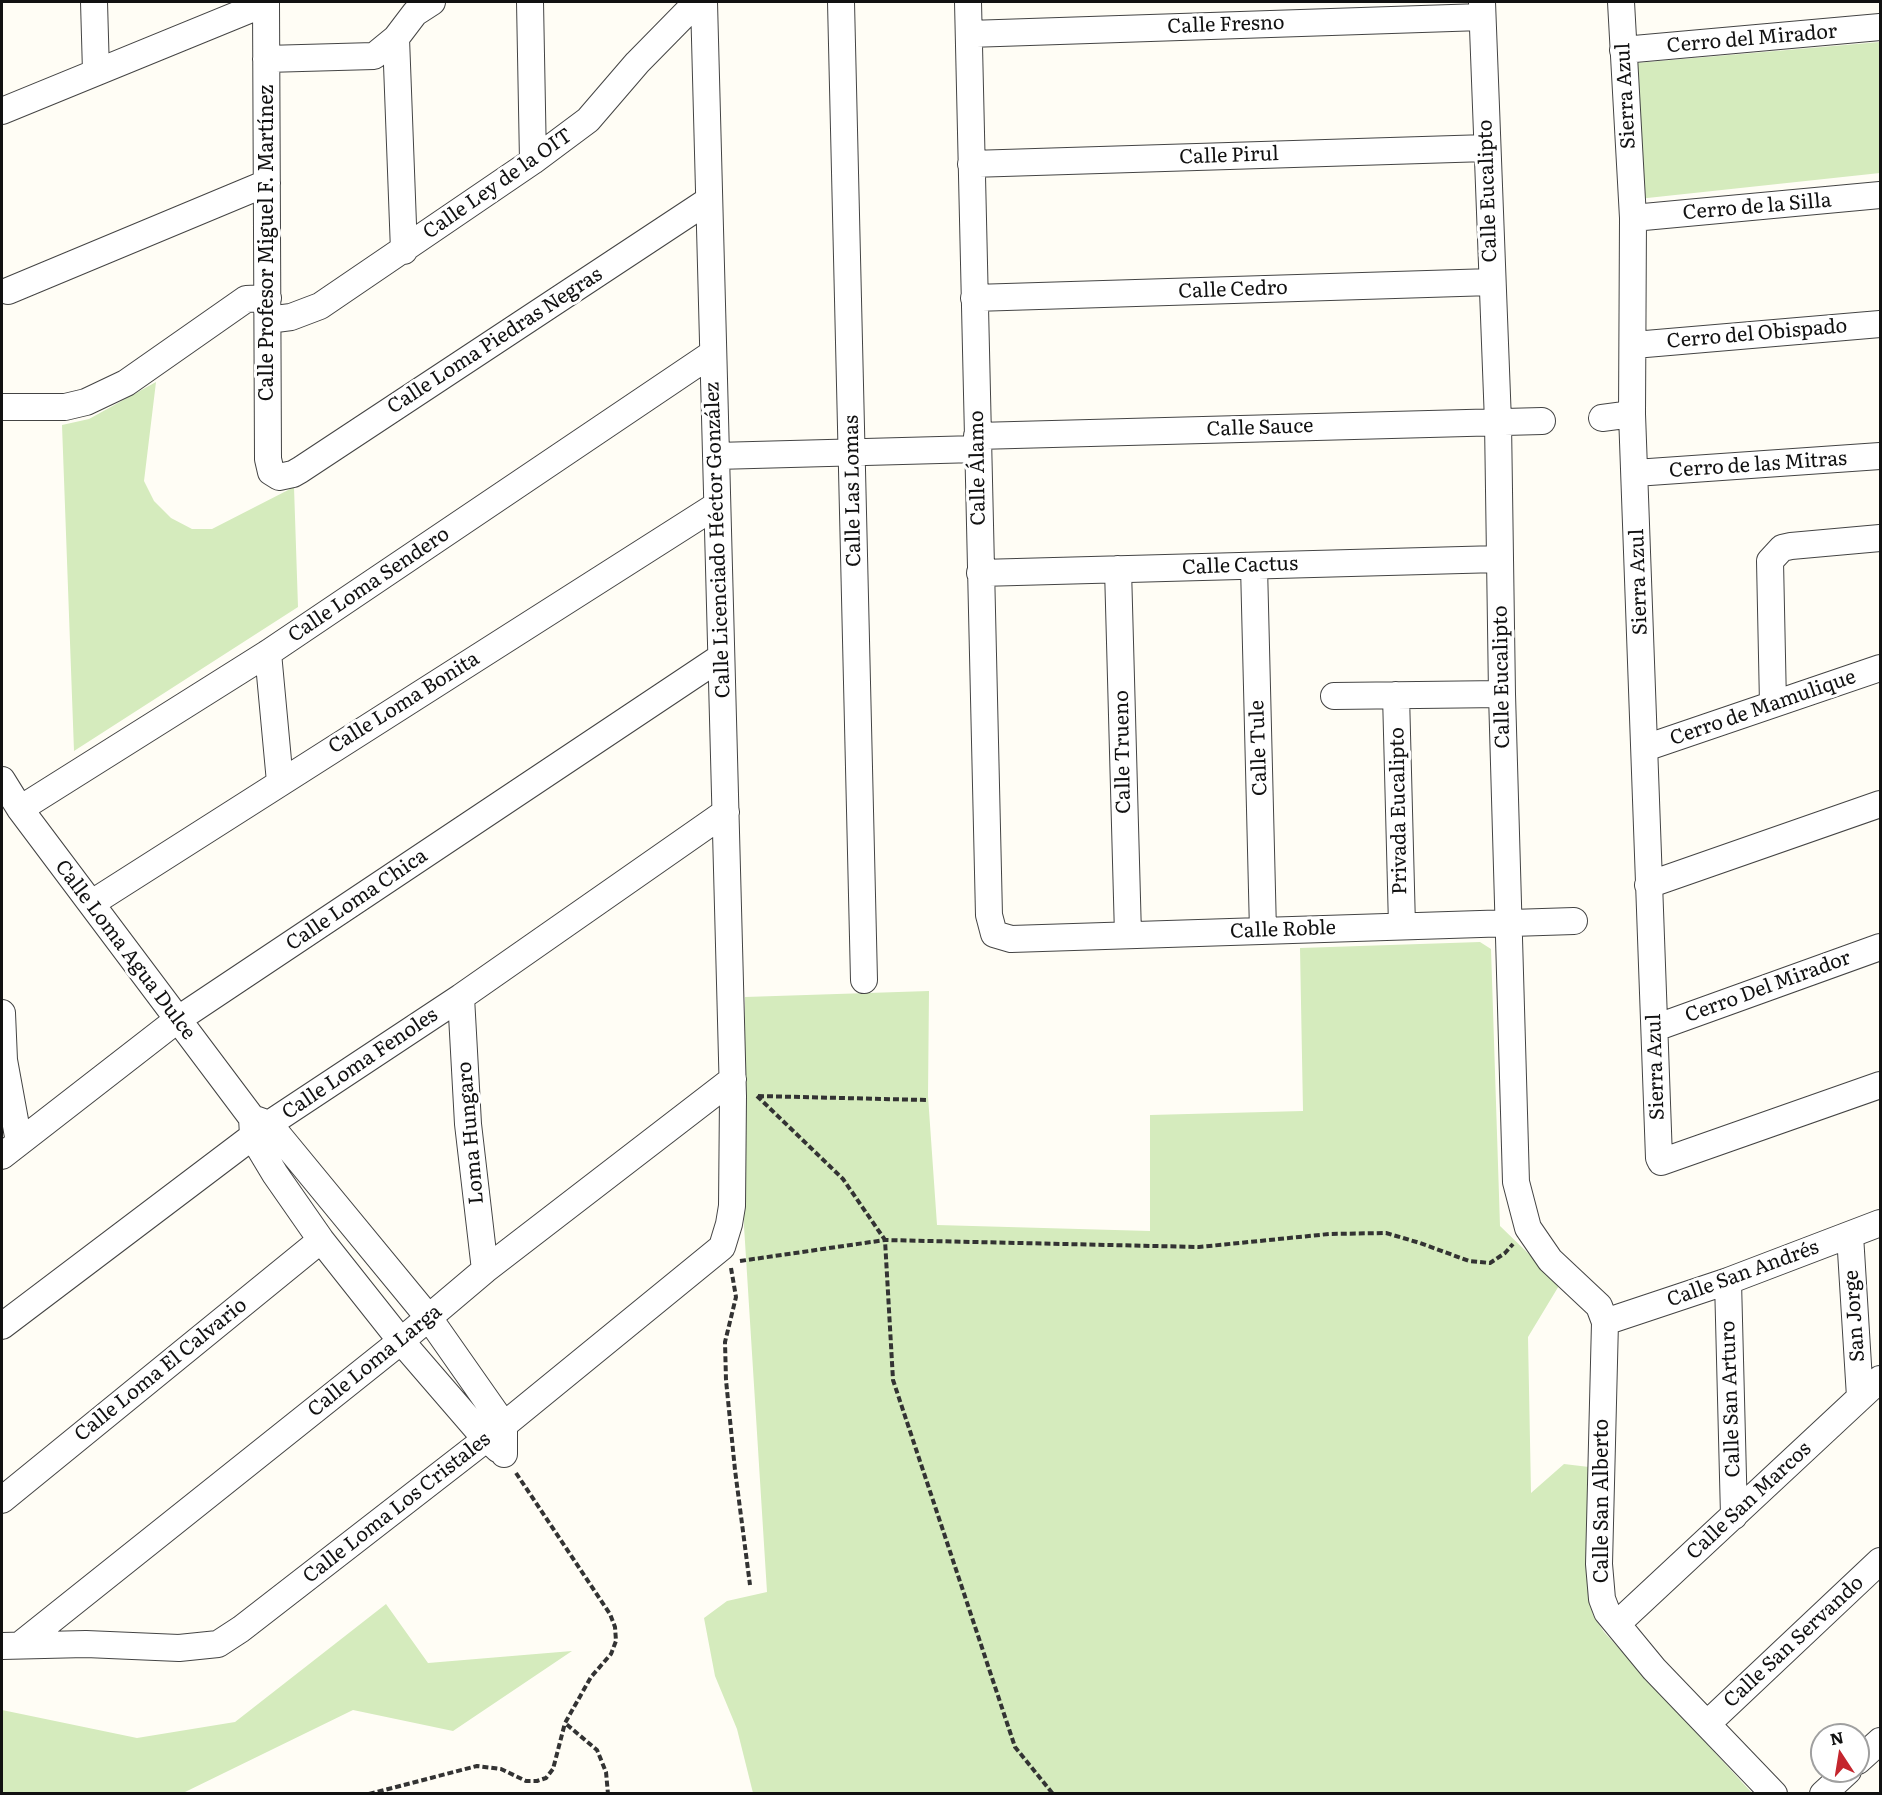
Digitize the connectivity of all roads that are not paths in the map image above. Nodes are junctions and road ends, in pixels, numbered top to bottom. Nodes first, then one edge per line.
1 (94, 2) edge
2 (530, 2) edge
3 (697, 2) edge
4 (704, 2) edge
5 (841, 2) edge
6 (968, 2) edge
7 (1621, 2) edge
8 (256, 5) edge
9 (421, 5) edge
10 (1482, 9) edge
11 (1881, 27) edge
12 (969, 34) junction
13 (396, 38) junction
14 (1623, 50) junction
15 (266, 59) junction
16 (96, 72) junction
17 (2, 111) edge
18 (1486, 148) junction
19 (533, 161) junction
20 (971, 164) junction
21 (267, 183) junction
22 (1881, 195) edge
23 (709, 200) junction
24 (1633, 218) junction
25 (404, 251) junction
26 (1492, 282) junction
27 (8, 291) dead end
28 (974, 298) junction
29 (268, 309) junction
30 (1881, 324) edge
31 (1634, 345) junction
32 (713, 353) junction
33 (2, 407) edge
34 (1632, 414) junction
35 (1602, 418) dead end
36 (1542, 421) dead end
37 (1498, 422) junction
38 (977, 442) junction
39 (852, 452) junction
40 (716, 456) junction
41 (1881, 456) edge
42 (1635, 473) junction
43 (279, 477) joint
44 (717, 505) junction
45 (1881, 538) edge
46 (1499, 559) junction
47 (1254, 566) junction
48 (1118, 569) junction
49 (980, 573) junction
50 (268, 653) junction
51 (721, 657) junction
52 (1881, 668) edge
53 (1502, 694) junction
54 (1396, 695) junction
55 (1334, 696) dead end
56 (1773, 704) junction
57 (1645, 748) junction
58 (2, 780) edge
59 (280, 782) junction
60 (1881, 804) edge
61 (20, 810) junction
62 (726, 812) junction
63 (1648, 885) junction
64 (92, 903) junction
65 (1574, 921) dead end
66 (1509, 923) junction
67 (1402, 926) junction
68 (1263, 931) junction
69 (994, 933) joint
70 (1128, 935) junction
71 (1881, 947) edge
72 (864, 980) dead end
73 (461, 997) junction
74 (2, 1013) edge
75 (177, 1020) junction
76 (1655, 1028) junction
77 (1881, 1085) edge
78 (741, 1090) junction
79 (258, 1126) junction
80 (10, 1149) edge
81 (1881, 1223) edge
82 (1850, 1235) junction
83 (321, 1240) junction
84 (485, 1270) junction
85 (1728, 1281) junction
86 (429, 1318) junction
87 (1605, 1322) junction
88 (2, 1326) edge
89 (401, 1341) junction
90 (1881, 1379) edge
91 (1860, 1397) junction
92 (498, 1439) junction
93 (2, 1500) edge
94 (1734, 1516) junction
95 (1881, 1561) edge
96 (1617, 1624) junction
97 (11, 1646) edge
98 (1707, 1724) junction
99 (1835, 1783) edge
100 (1774, 1794) edge
101 (1823, 1794) edge

1 - 16 street
2 - 19 street
3 - 19 street, Calle Ley de la OIT
4 - 23 street, Calle Licenciado Héctor González
5 - 39 street, Calle Las Lomas
6 - 12 street, Calle Álamo
7 - 14 street, Sierra Azul
8 - 15 street, Calle Profesor Miguel F. Martínez
8 - 16 street
9 - 13 street
10 - 12 street, Calle Fresno
10 - 18 street, Calle Eucalipto
11 - 14 street, Cerro del Mirador
12 - 20 street, Calle Álamo
13 - 15 street
13 - 25 street
14 - 24 street, Sierra Azul
15 - 21 street, Calle Profesor Miguel F. Martínez
16 - 17 street
18 - 20 street, Calle Pirul
18 - 26 street, Calle Eucalipto
19 - 25 street, Calle Ley de la OIT
20 - 28 street, Calle Álamo
21 - 27 street
21 - 29 street, Calle Profesor Miguel F. Martínez
22 - 24 street, Cerro de la Silla
23 - 32 street, Calle Licenciado Héctor González
23 - 43 street, Calle Loma Piedras Negras
24 - 31 street, Sierra Azul
25 - 29 street, Calle Ley de la OIT
26 - 28 street, Calle Cedro
26 - 37 street, Calle Eucalipto
28 - 38 street, Calle Álamo
29 - 33 street, Calle Ley de la OIT
29 - 43 street, Calle Profesor Miguel F. Martínez
30 - 31 street, Cerro del Obispado
31 - 34 street, Sierra Azul
32 - 40 street, Calle Licenciado Héctor González
32 - 50 street, Calle Loma Sendero
34 - 35 street
34 - 42 street, Sierra Azul
36 - 37 street, Calle Sauce
37 - 38 street, Calle Sauce
37 - 46 street, Calle Eucalipto
38 - 39 street, Calle Sauce
38 - 49 street, Calle Álamo
39 - 40 street, Calle Sauce
39 - 72 street, Calle Las Lomas
40 - 44 street, Calle Licenciado Héctor González
41 - 42 street, Cerro de las Mitras
42 - 57 street, Sierra Azul
44 - 51 street, Calle Licenciado Héctor González
44 - 59 street, Calle Loma Bonita
45 - 56 street
46 - 47 street, Calle Cactus
46 - 53 street, Calle Eucalipto
47 - 48 street, Calle Cactus
47 - 68 street, Calle Tule
48 - 49 street, Calle Cactus
48 - 70 street, Calle Trueno
49 - 69 street, Calle Álamo
50 - 59 street
50 - 61 street, Calle Loma Sendero
51 - 62 street, Calle Licenciado Héctor González
51 - 75 street, Calle Loma Chica
52 - 56 street, Cerro de Mamulique
53 - 54 street
53 - 66 street, Calle Eucalipto
54 - 55 street
54 - 67 street, Privada Eucalipto
56 - 57 street, Cerro de Mamulique
57 - 63 street, Sierra Azul
58 - 61 street, Calle Loma Agua Dulce
59 - 64 street, Calle Loma Bonita
60 - 63 street
61 - 64 street, Calle Loma Agua Dulce
62 - 73 street, Calle Loma Fenoles
62 - 78 street, Calle Licenciado Héctor González
63 - 76 street, Sierra Azul
64 - 75 street, Calle Loma Agua Dulce
65 - 66 street, Calle Roble
66 - 67 street, Calle Roble
66 - 87 street, Calle Eucalipto
67 - 68 street, Calle Roble
68 - 70 street, Calle Roble
69 - 70 street, Calle Roble
71 - 76 street, Cerro Del Mirador
73 - 79 street, Calle Loma Fenoles
73 - 84 street, Loma Hungaro
74 - 80 street
75 - 79 street, Calle Loma Agua Dulce
75 - 80 street, Calle Loma Chica
76 - 77 street, Sierra Azul
78 - 84 street, Calle Loma Larga
78 - 92 street, Calle Loma Los Cristales
79 - 83 street, Calle Loma Agua Dulce
79 - 86 street, Calle Loma Agua Dulce
79 - 88 street, Calle Loma Fenoles
81 - 82 street, Calle San Andrés
82 - 85 street, Calle San Andrés
82 - 91 street, San Jorge
83 - 89 street, Calle Loma Agua Dulce
83 - 93 street, Calle Loma El Calvario
84 - 86 street, Calle Loma Larga
85 - 87 street, Calle San Andrés
85 - 94 street, Calle San Arturo
86 - 89 street, Calle Loma Larga
86 - 92 street, Calle Loma Agua Dulce
87 - 96 street, Calle San Alberto
89 - 92 street, Calle Loma Agua Dulce
89 - 97 street, Calle Loma Larga
90 - 91 street, Calle San Marcos
91 - 94 street, Calle San Marcos
92 - 97 street, Calle Loma Los Cristales
94 - 96 street, Calle San Marcos
95 - 98 street, Calle San Servando
96 - 98 street, Calle San Alberto
98 - 100 street, Calle San Alberto
99 - 101 street

